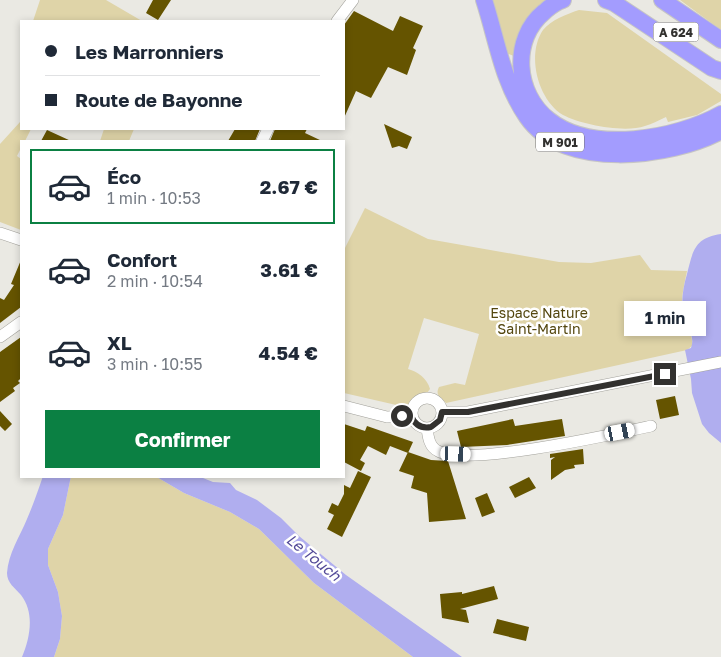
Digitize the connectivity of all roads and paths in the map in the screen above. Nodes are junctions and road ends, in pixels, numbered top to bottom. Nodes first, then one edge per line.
1 (353, 0) edge
2 (484, 0) edge
3 (563, 0) edge
4 (606, 0) edge
5 (631, 0) edge
6 (662, 0) edge
7 (338, 20) edge
8 (721, 40) edge
9 (721, 64) edge
10 (721, 71) edge
11 (721, 114) edge
12 (721, 131) edge
13 (0, 233) edge
14 (20, 240) edge
15 (20, 323) edge
16 (0, 337) edge
17 (721, 362) edge
18 (345, 406) edge
19 (442, 412) junction
20 (411, 416) junction
21 (651, 426) dead end
22 (427, 428) junction

1 - 7 street
2 - 12 highway, M 901
3 - 11 highway, M 901
4 - 10 highway
5 - 9 highway, A 624
6 - 8 highway, A 624
13 - 14 street
15 - 16 street
17 - 19 street
18 - 20 street
19 - 20 street
19 - 22 street
20 - 22 street
21 - 22 street

